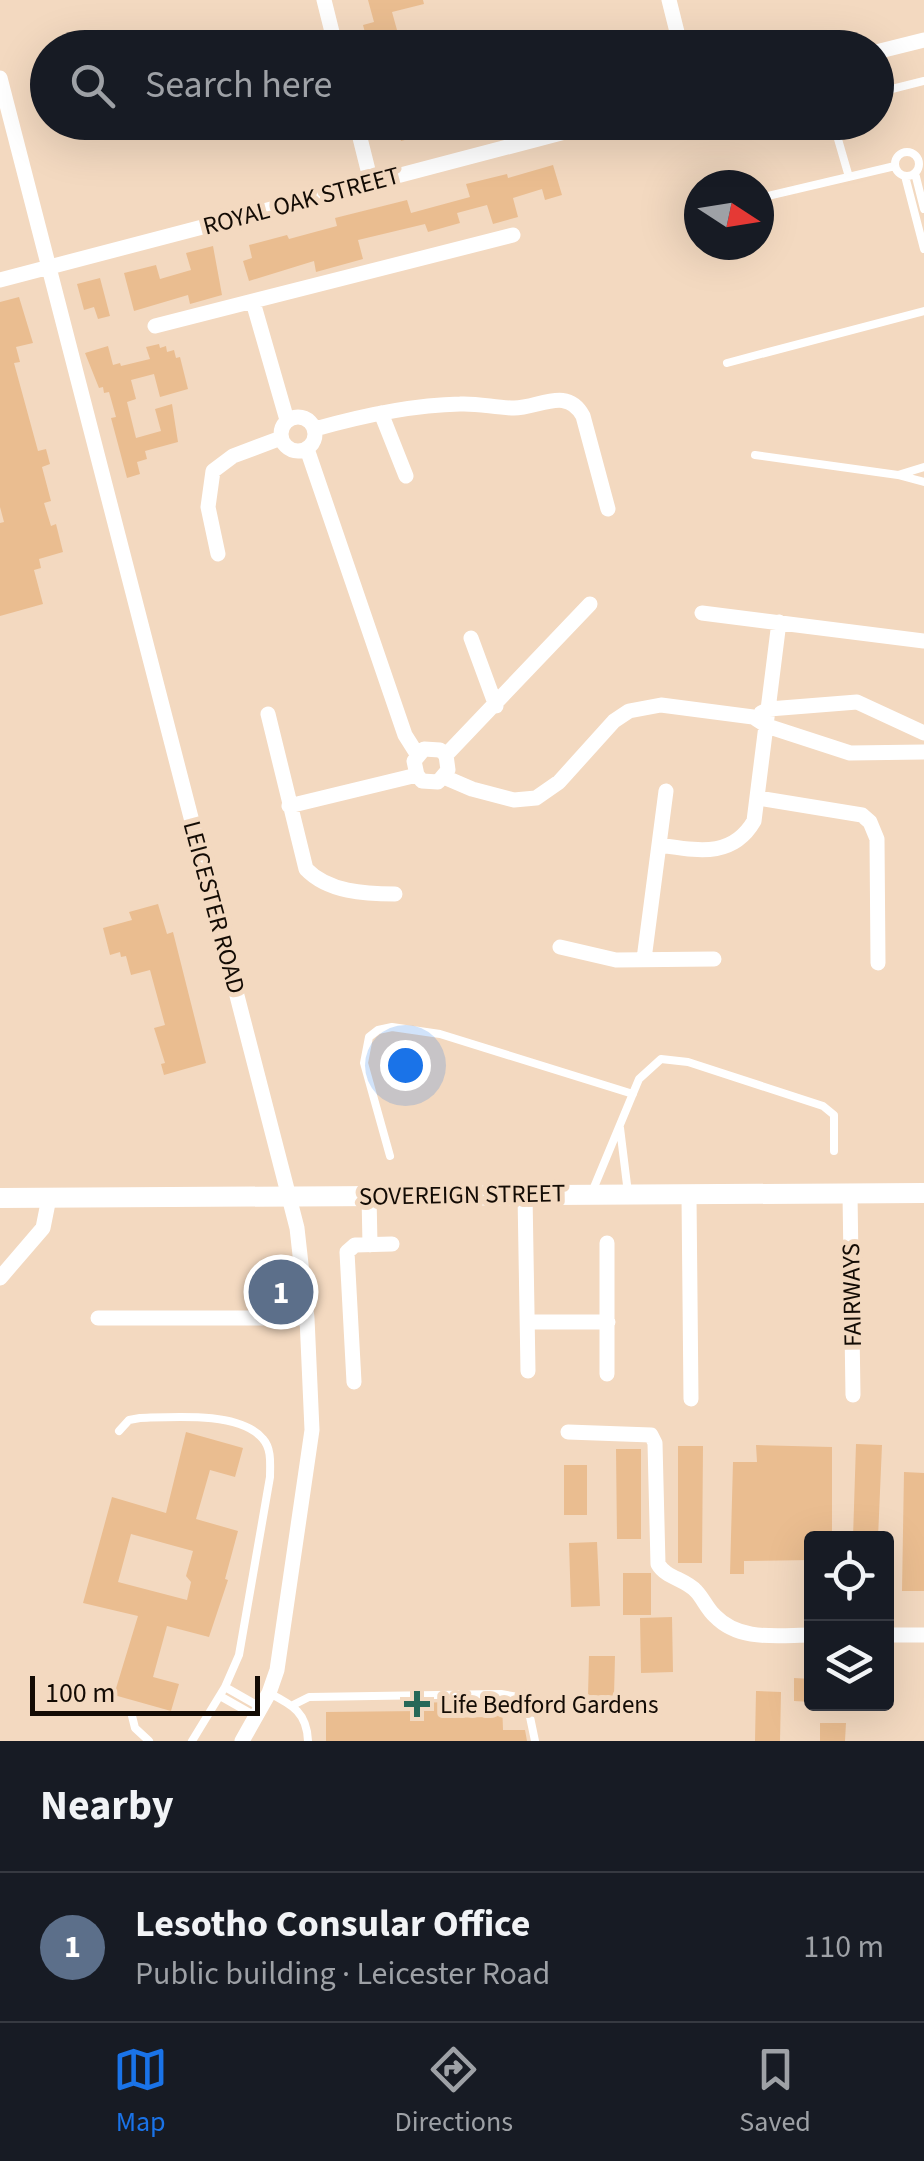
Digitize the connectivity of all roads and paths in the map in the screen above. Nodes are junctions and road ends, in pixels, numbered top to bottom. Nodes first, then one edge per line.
1 (324, 0) edge
2 (669, 0) edge
3 (332, 30) edge
4 (677, 30) edge
5 (924, 40) edge
6 (894, 48) edge
7 (0, 78) edge
8 (924, 81) edge
9 (894, 88) edge
10 (360, 140) edge
11 (533, 140) edge
12 (838, 140) edge
13 (895, 166) junction
14 (919, 167) edge
15 (905, 176) junction
16 (849, 177) junction
17 (371, 182) junction
18 (774, 194) edge
19 (924, 209) edge
20 (513, 234) dead end
21 (924, 246) edge
22 (49, 267) junction
23 (0, 280) edge
24 (253, 302) junction
25 (924, 311) edge
26 (155, 326) dead end
27 (728, 363) dead end
28 (380, 413) junction
29 (287, 420) junction
30 (314, 429) junction
31 (280, 438) junction
32 (306, 449) junction
33 (755, 455) dead end
34 (924, 467) edge
35 (898, 475) junction
36 (406, 476) dead end
37 (924, 482) edge
38 (608, 509) dead end
39 (218, 554) dead end
40 (590, 604) dead end
41 (702, 612) dead end
42 (779, 622) junction
43 (471, 638) dead end
44 (924, 640) edge
45 (496, 706) junction
46 (268, 714) dead end
47 (763, 718) junction
48 (894, 722) junction
49 (924, 733) edge
50 (924, 752) edge
51 (887, 753) junction
52 (417, 754) junction
53 (446, 756) junction
54 (416, 775) junction
55 (444, 777) junction
56 (666, 791) dead end
57 (758, 798) junction
58 (290, 806) junction
59 (659, 845) junction
60 (395, 894) dead end
61 (560, 948) dead end
62 (644, 959) junction
63 (714, 959) dead end
64 (878, 963) dead end
65 (633, 1094) junction
66 (620, 1128) junction
67 (834, 1152) dead end
68 (390, 1156) dead end
69 (592, 1192) junction
70 (924, 1193) edge
71 (525, 1194) junction
72 (628, 1194) junction
73 (850, 1194) junction
74 (369, 1195) junction
75 (690, 1196) junction
76 (291, 1197) junction
77 (0, 1198) edge
78 (49, 1198) junction
79 (607, 1243) dead end
80 (392, 1244) dead end
81 (370, 1245) junction
82 (0, 1278) edge
83 (98, 1318) dead end
84 (307, 1318) junction
85 (528, 1322) junction
86 (608, 1322) junction
87 (528, 1370) dead end
88 (607, 1374) dead end
89 (354, 1382) dead end
90 (853, 1395) dead end
91 (691, 1398) dead end
92 (118, 1430) dead end
93 (568, 1432) dead end
94 (804, 1635) edge
95 (894, 1635) edge
96 (924, 1636) edge
97 (222, 1691) junction
98 (293, 1705) junction
99 (262, 1706) junction
100 (132, 1716) dead end
101 (149, 1741) edge
102 (192, 1741) edge
103 (242, 1741) edge
104 (308, 1741) edge
105 (535, 1741) edge

1 - 3 street
2 - 4 street
5 - 6 street
7 - 22 street, LEICESTER ROAD
8 - 9 lane
10 - 17 street
11 - 17 street, ROYAL OAK STREET
12 - 16 lane
13 - 14 lane
13 - 15 lane
13 - 16 lane
14 - 15 lane
14 - 19 lane
15 - 21 lane
16 - 18 lane
17 - 22 street, ROYAL OAK STREET
20 - 24 street
22 - 23 street, ROYAL OAK STREET
22 - 76 street, LEICESTER ROAD
24 - 26 street
24 - 29 street
25 - 27 lane
28 - 30 street
28 - 36 street
28 - 38 street
29 - 30 street
29 - 31 street
30 - 32 street
31 - 32 street
31 - 39 street
32 - 52 street
33 - 35 lane
34 - 35 lane
35 - 37 lane
40 - 45 street
41 - 42 street
42 - 44 street
42 - 47 street
43 - 45 street
45 - 53 street
46 - 58 street
47 - 48 street
47 - 51 street
47 - 55 street
47 - 57 street
48 - 49 street
48 - 51 street
50 - 51 street
52 - 53 street
52 - 54 street
53 - 55 street
54 - 55 street
54 - 58 street
56 - 59 street
57 - 59 street
57 - 64 street
58 - 60 street
59 - 62 street
61 - 62 street
62 - 63 street
65 - 66 lane
65 - 67 lane
65 - 68 lane
66 - 69 lane
66 - 72 lane
69 - 71 street, SOVEREIGN STREET
69 - 72 street, SOVEREIGN STREET
70 - 73 street, SOVEREIGN STREET
71 - 74 street, SOVEREIGN STREET
71 - 85 street
72 - 75 street, SOVEREIGN STREET
73 - 75 street, SOVEREIGN STREET
73 - 90 street, FAIRWAYS
74 - 76 street, SOVEREIGN STREET
74 - 81 street
75 - 91 street
76 - 78 street, SOVEREIGN STREET
76 - 84 street, LEICESTER ROAD
77 - 78 street, SOVEREIGN STREET
78 - 82 street
79 - 86 street
80 - 81 street
81 - 89 street
83 - 84 street
84 - 99 street, LEICESTER ROAD
85 - 86 street
85 - 87 street
86 - 88 street
92 - 97 lane
93 - 94 street
95 - 96 street
97 - 99 lane
97 - 102 lane
98 - 99 lane
98 - 104 lane
98 - 105 lane
99 - 103 street, LEICESTER ROAD
100 - 101 lane

